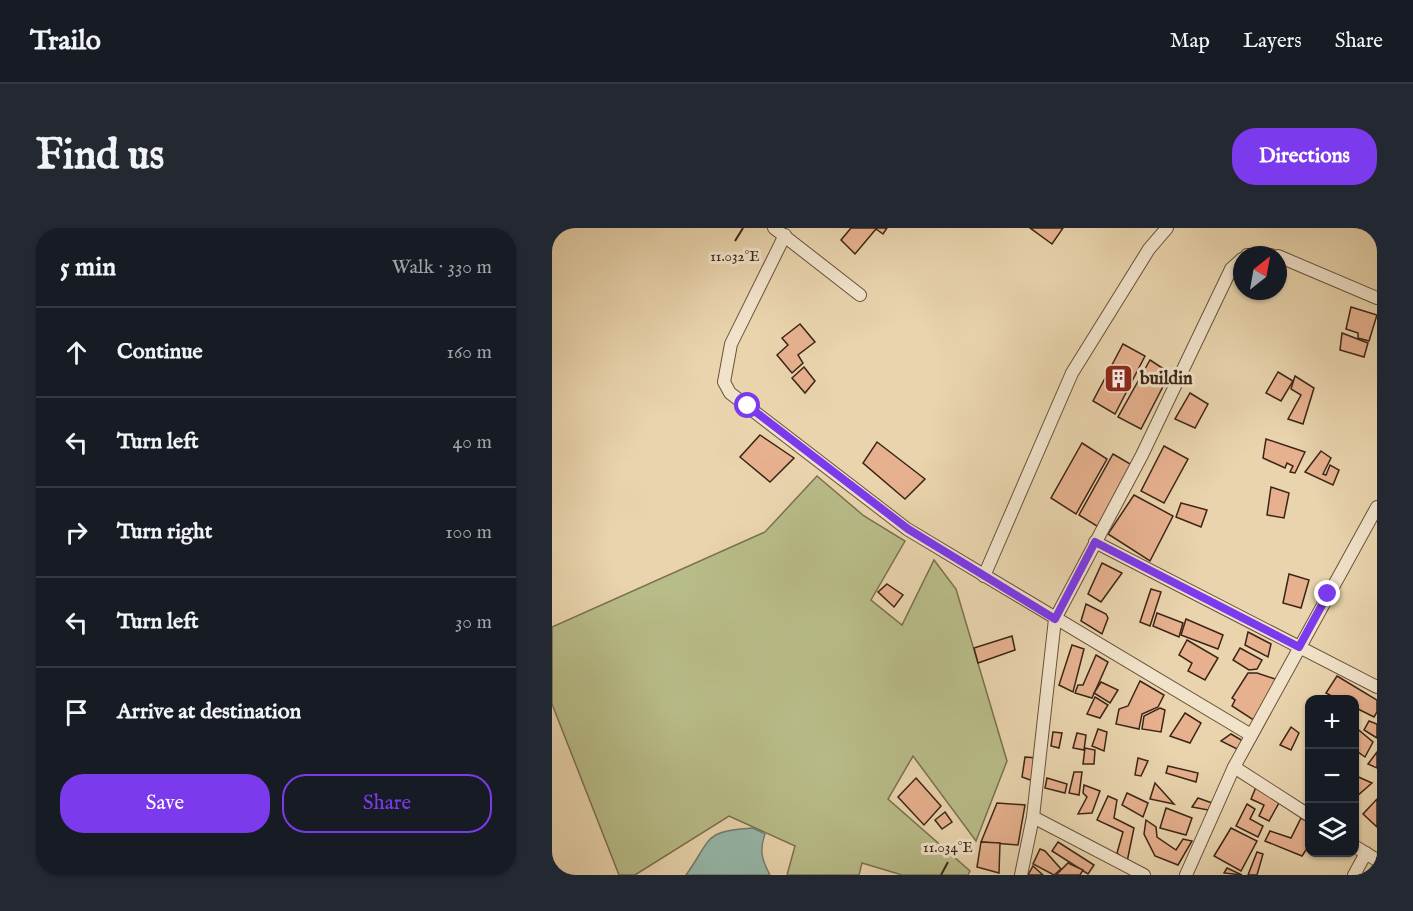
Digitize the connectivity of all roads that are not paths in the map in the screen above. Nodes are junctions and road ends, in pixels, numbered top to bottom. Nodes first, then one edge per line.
1 (774, 228) edge
2 (1167, 228) edge
3 (785, 235) junction
4 (1287, 260) edge
5 (1233, 267) edge
6 (860, 295) dead end
7 (1377, 298) edge
8 (1377, 507) edge
9 (1095, 542) junction
10 (984, 576) junction
11 (1055, 619) junction
12 (1299, 647) junction
13 (1377, 687) edge
14 (1251, 735) junction
15 (1234, 767) junction
16 (1305, 813) edge
17 (1033, 818) junction
18 (1359, 849) edge
19 (1366, 853) junction
20 (1377, 860) edge
21 (1021, 875) edge
22 (1144, 875) edge
23 (1186, 875) edge
24 (1354, 875) edge

1 - 3 street
2 - 10 street
3 - 6 street
3 - 10 street
4 - 7 street
5 - 9 street
8 - 12 street
9 - 11 street
9 - 12 street
10 - 11 street
11 - 14 street
11 - 17 street
12 - 13 street
12 - 14 street
14 - 15 street
15 - 16 street
15 - 23 street
17 - 21 street
17 - 22 street
18 - 19 street
19 - 20 street
19 - 24 street

